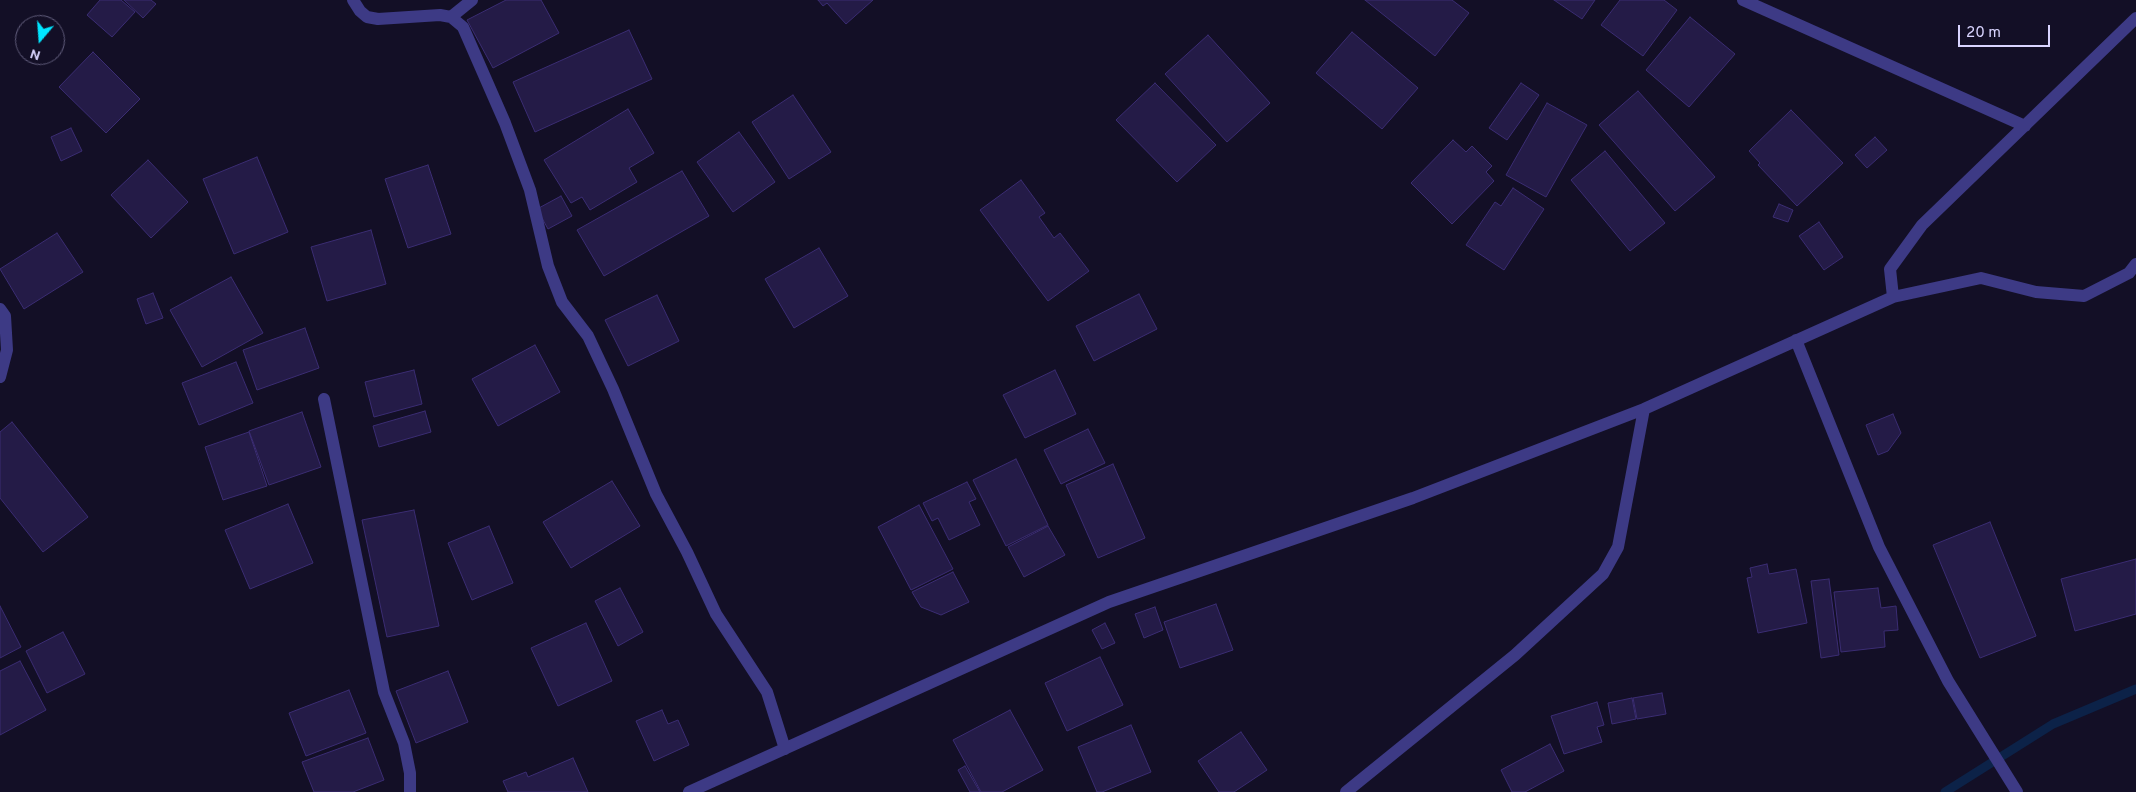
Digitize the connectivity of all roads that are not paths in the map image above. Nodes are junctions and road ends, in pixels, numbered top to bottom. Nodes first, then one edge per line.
1 (353, 0) edge
2 (472, 0) edge
3 (1742, 0) edge
4 (451, 17) junction
5 (2136, 18) edge
6 (2025, 126) junction
7 (2136, 264) edge
8 (1893, 297) junction
9 (0, 309) edge
10 (1796, 340) junction
11 (0, 377) edge
12 (324, 399) dead end
13 (1644, 409) junction
14 (785, 749) junction
15 (410, 792) edge
16 (689, 792) edge
17 (1346, 792) edge
18 (2017, 792) edge

1 - 4 street
2 - 4 street
3 - 6 street
4 - 14 street
5 - 6 street
6 - 8 street
7 - 8 street
8 - 10 street
9 - 11 street
10 - 13 street
10 - 18 street
12 - 15 street
13 - 14 street
13 - 17 street
14 - 16 street

